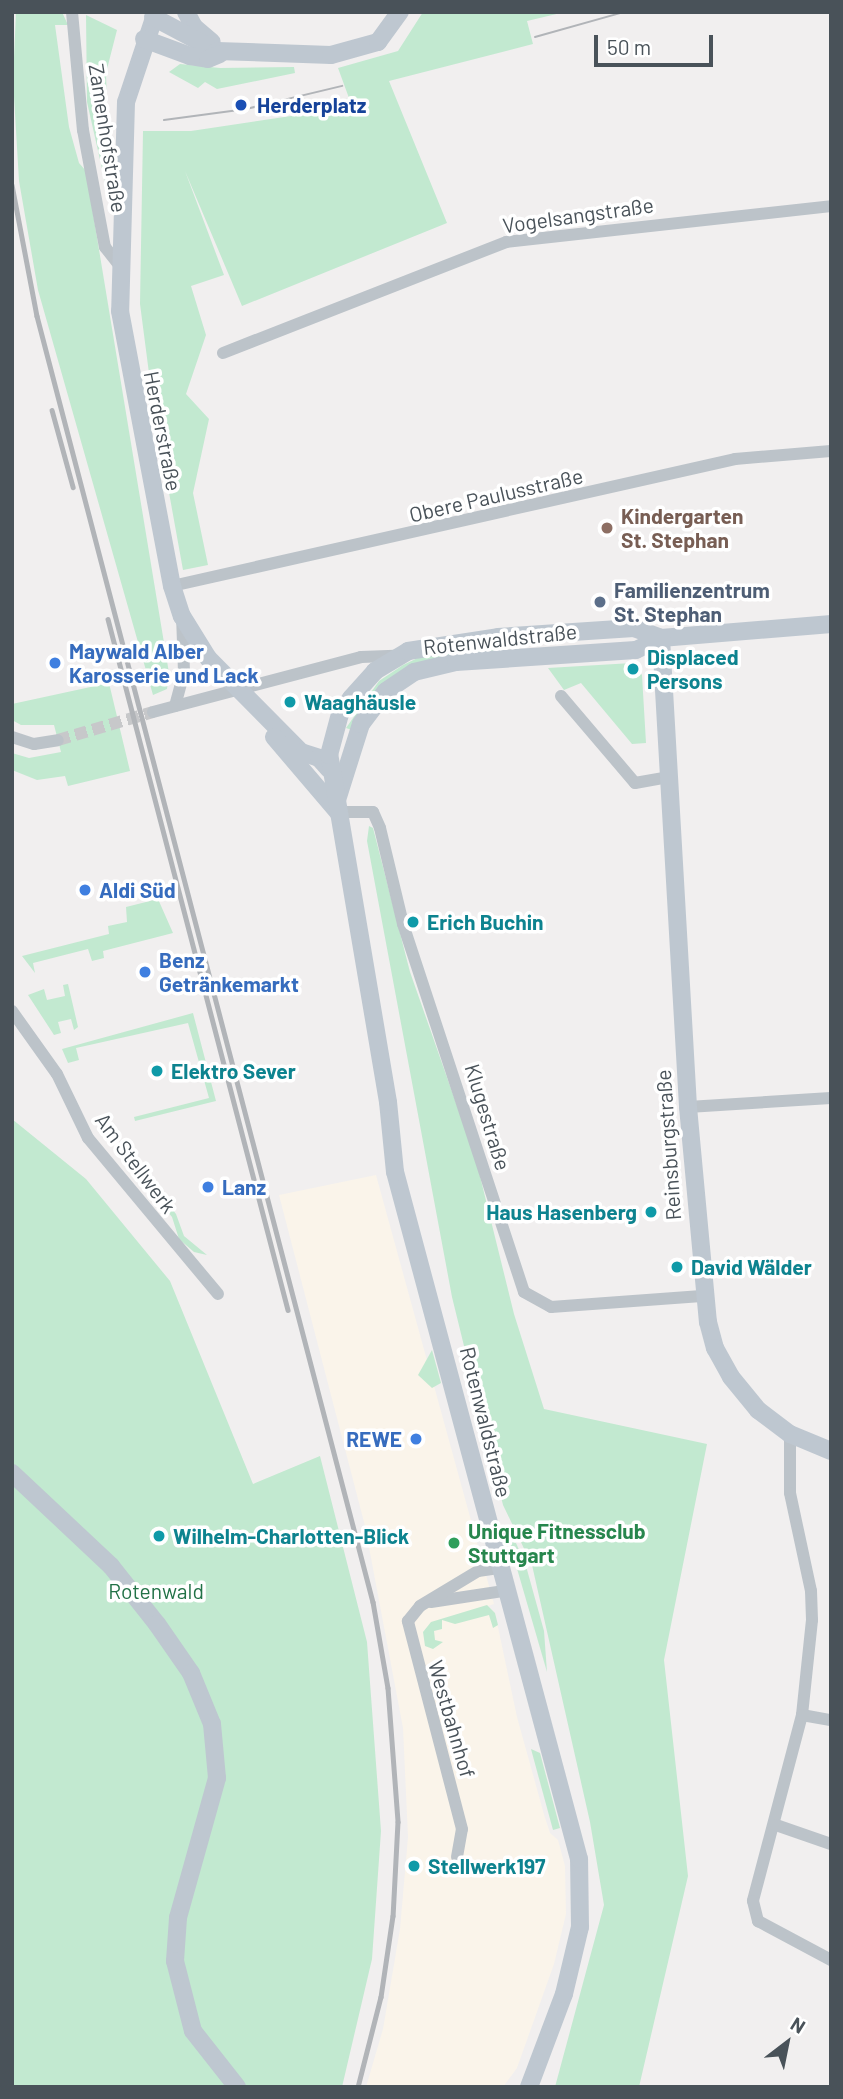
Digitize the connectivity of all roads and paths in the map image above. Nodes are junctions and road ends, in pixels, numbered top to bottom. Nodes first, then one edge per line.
1 (72, 12) edge
2 (186, 12) edge
3 (400, 12) edge
4 (154, 15) edge
5 (144, 39) junction
6 (227, 52) junction
7 (831, 206) edge
8 (119, 265) junction
9 (223, 353) dead end
10 (831, 451) edge
11 (172, 586) junction
12 (182, 616) junction
13 (831, 624) edge
14 (498, 637) junction
15 (661, 638) junction
16 (395, 656) junction
17 (502, 660) junction
18 (242, 691) junction
19 (561, 696) dead end
20 (175, 706) junction
21 (153, 712) tunnel mouth
22 (269, 720) junction
23 (12, 737) edge
24 (58, 740) tunnel mouth
25 (354, 740) junction
26 (326, 760) junction
27 (669, 778) junction
28 (337, 806) junction
29 (12, 1010) edge
30 (831, 1098) edge
31 (688, 1107) junction
32 (218, 1294) dead end
33 (702, 1296) junction
34 (790, 1434) junction
35 (831, 1451) edge
36 (12, 1472) edge
37 (499, 1568) junction
38 (504, 1591) junction
39 (431, 1602) junction
40 (802, 1716) junction
41 (831, 1720) edge
42 (776, 1825) junction
43 (831, 1844) edge
44 (457, 1857) dead end
45 (831, 1960) edge
46 (237, 2087) edge
47 (528, 2087) edge

1 - 8 street, Zamenhofstraße
2 - 6 main road
3 - 6 main road, Herderstraße
4 - 5 main road, Herderstraße
4 - 6 main road, Herderstraße
5 - 6 main road, Herderstraße
5 - 8 main road, Herderstraße
7 - 9 street, Vogelsangstraße
8 - 11 main road, Herderstraße
10 - 11 street, Obere Paulusstraße
11 - 12 main road, Herderstraße
12 - 18 main road, Herderstraße
12 - 20 street
13 - 15 main road, Rotenwaldstraße
14 - 15 main road, Rotenwaldstraße
14 - 16 main road, Rotenwaldstraße
14 - 17 main road
15 - 17 main road, Rotenwaldstraße
15 - 27 main road, Reinsburgstraße
16 - 18 street, Rotenwaldstraße
16 - 26 main road, Rotenwaldstraße
17 - 25 main road, Rotenwaldstraße
18 - 20 street, Rotenwaldstraße
18 - 22 main road, Herderstraße
19 - 27 street
20 - 21 street, Rotenwaldstraße
22 - 26 main road, Herderstraße
22 - 28 main road
23 - 24 street
25 - 26 main road
25 - 28 main road, Rotenwaldstraße
26 - 28 main road, Rotenwaldstraße
27 - 31 main road, Reinsburgstraße
28 - 33 street, Klugestraße
28 - 37 main road, Rotenwaldstraße
29 - 32 street, Am Stellwerk
30 - 31 street
31 - 33 main road, Reinsburgstraße
33 - 34 main road, Reinsburgstraße
34 - 35 main road, Reinsburgstraße
34 - 40 street
36 - 46 main road
37 - 38 main road, Rotenwaldstraße
37 - 39 street, Westbahnhof
38 - 39 street
38 - 47 main road, Rotenwaldstraße
39 - 44 street, Westbahnhof
40 - 41 street
40 - 42 street
42 - 43 street
42 - 45 street

